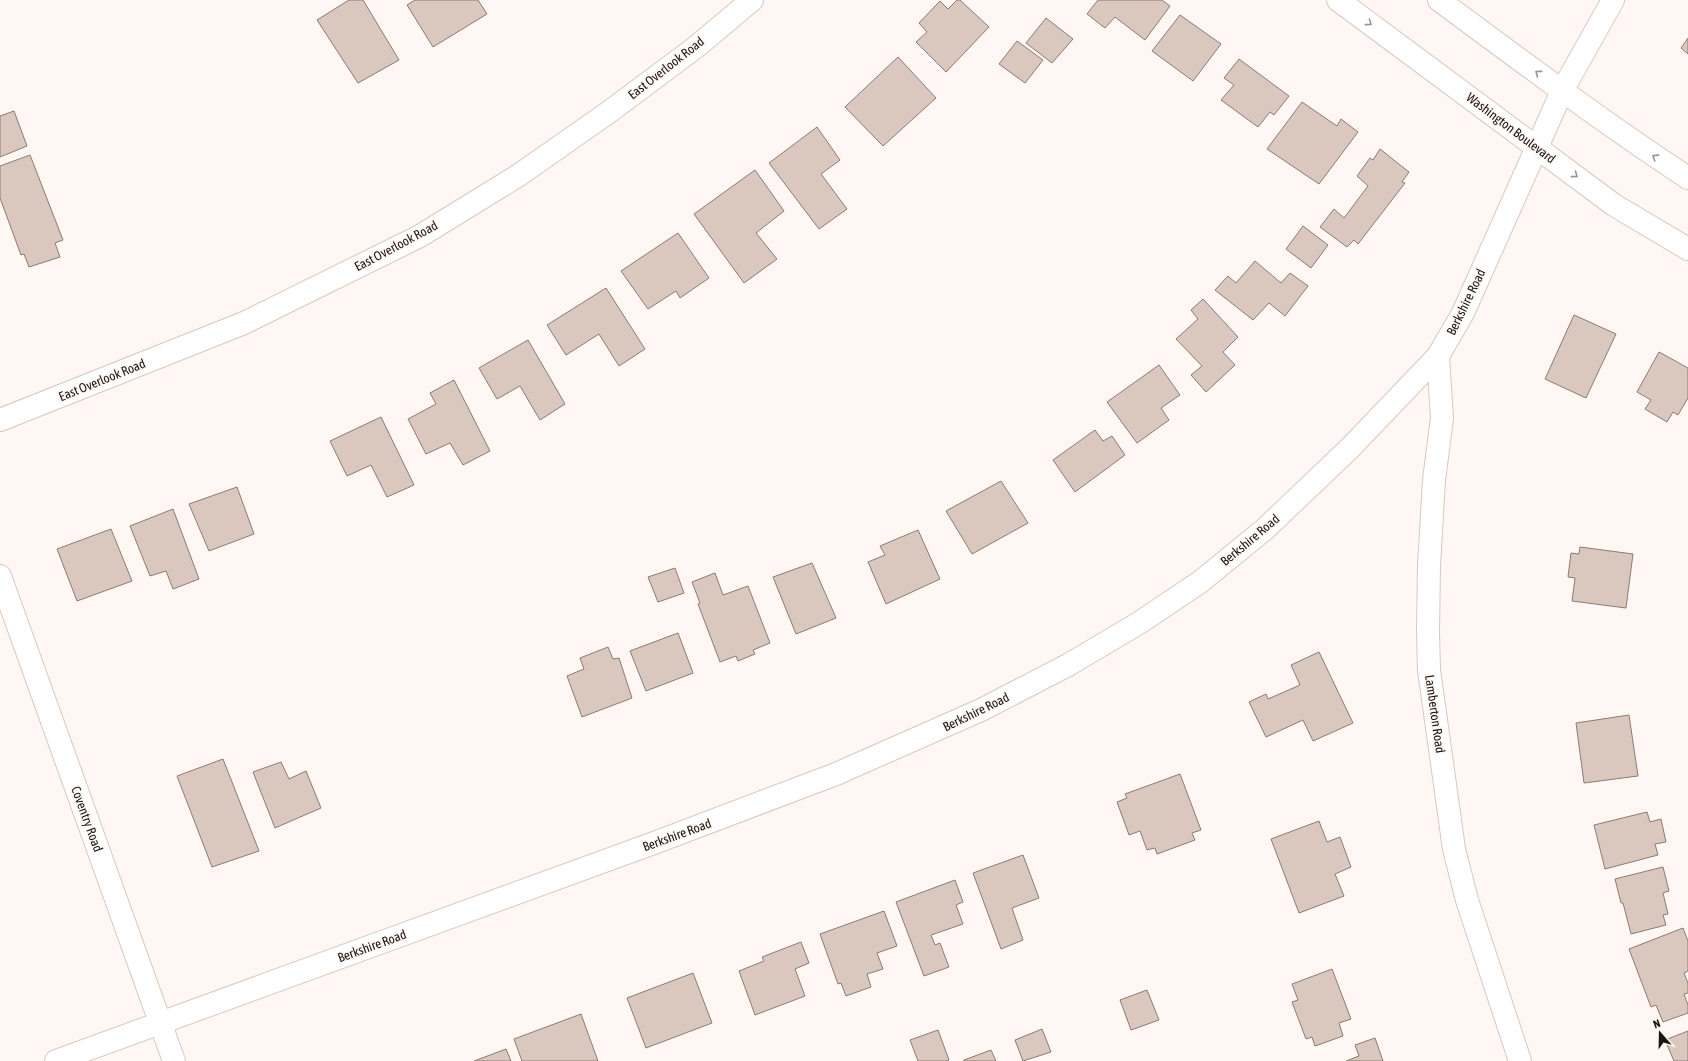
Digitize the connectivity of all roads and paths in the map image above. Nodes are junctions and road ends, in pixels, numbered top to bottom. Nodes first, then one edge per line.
1 (752, 0) edge
2 (1338, 0) edge
3 (1439, 0) edge
4 (1613, 0) edge
5 (1562, 91) junction
6 (1536, 147) junction
7 (1688, 178) edge
8 (1688, 249) edge
9 (1438, 356) junction
10 (0, 420) edge
11 (0, 576) edge
12 (160, 1022) junction
13 (56, 1061) edge
14 (174, 1061) edge
15 (1520, 1061) edge

1 - 10 street, East Overlook Road
2 -> 6 street, Washington Boulevard
5 -> 3 street
4 - 5 street, Berkshire Road
5 - 6 street, Berkshire Road
7 -> 5 street
6 -> 8 street, Washington Boulevard
6 - 9 street, Berkshire Road
9 - 12 street, Berkshire Road
9 - 15 street, Lamberton Road
11 - 12 street, Coventry Road
12 - 13 street, Berkshire Road
12 - 14 street, Coventry Road

